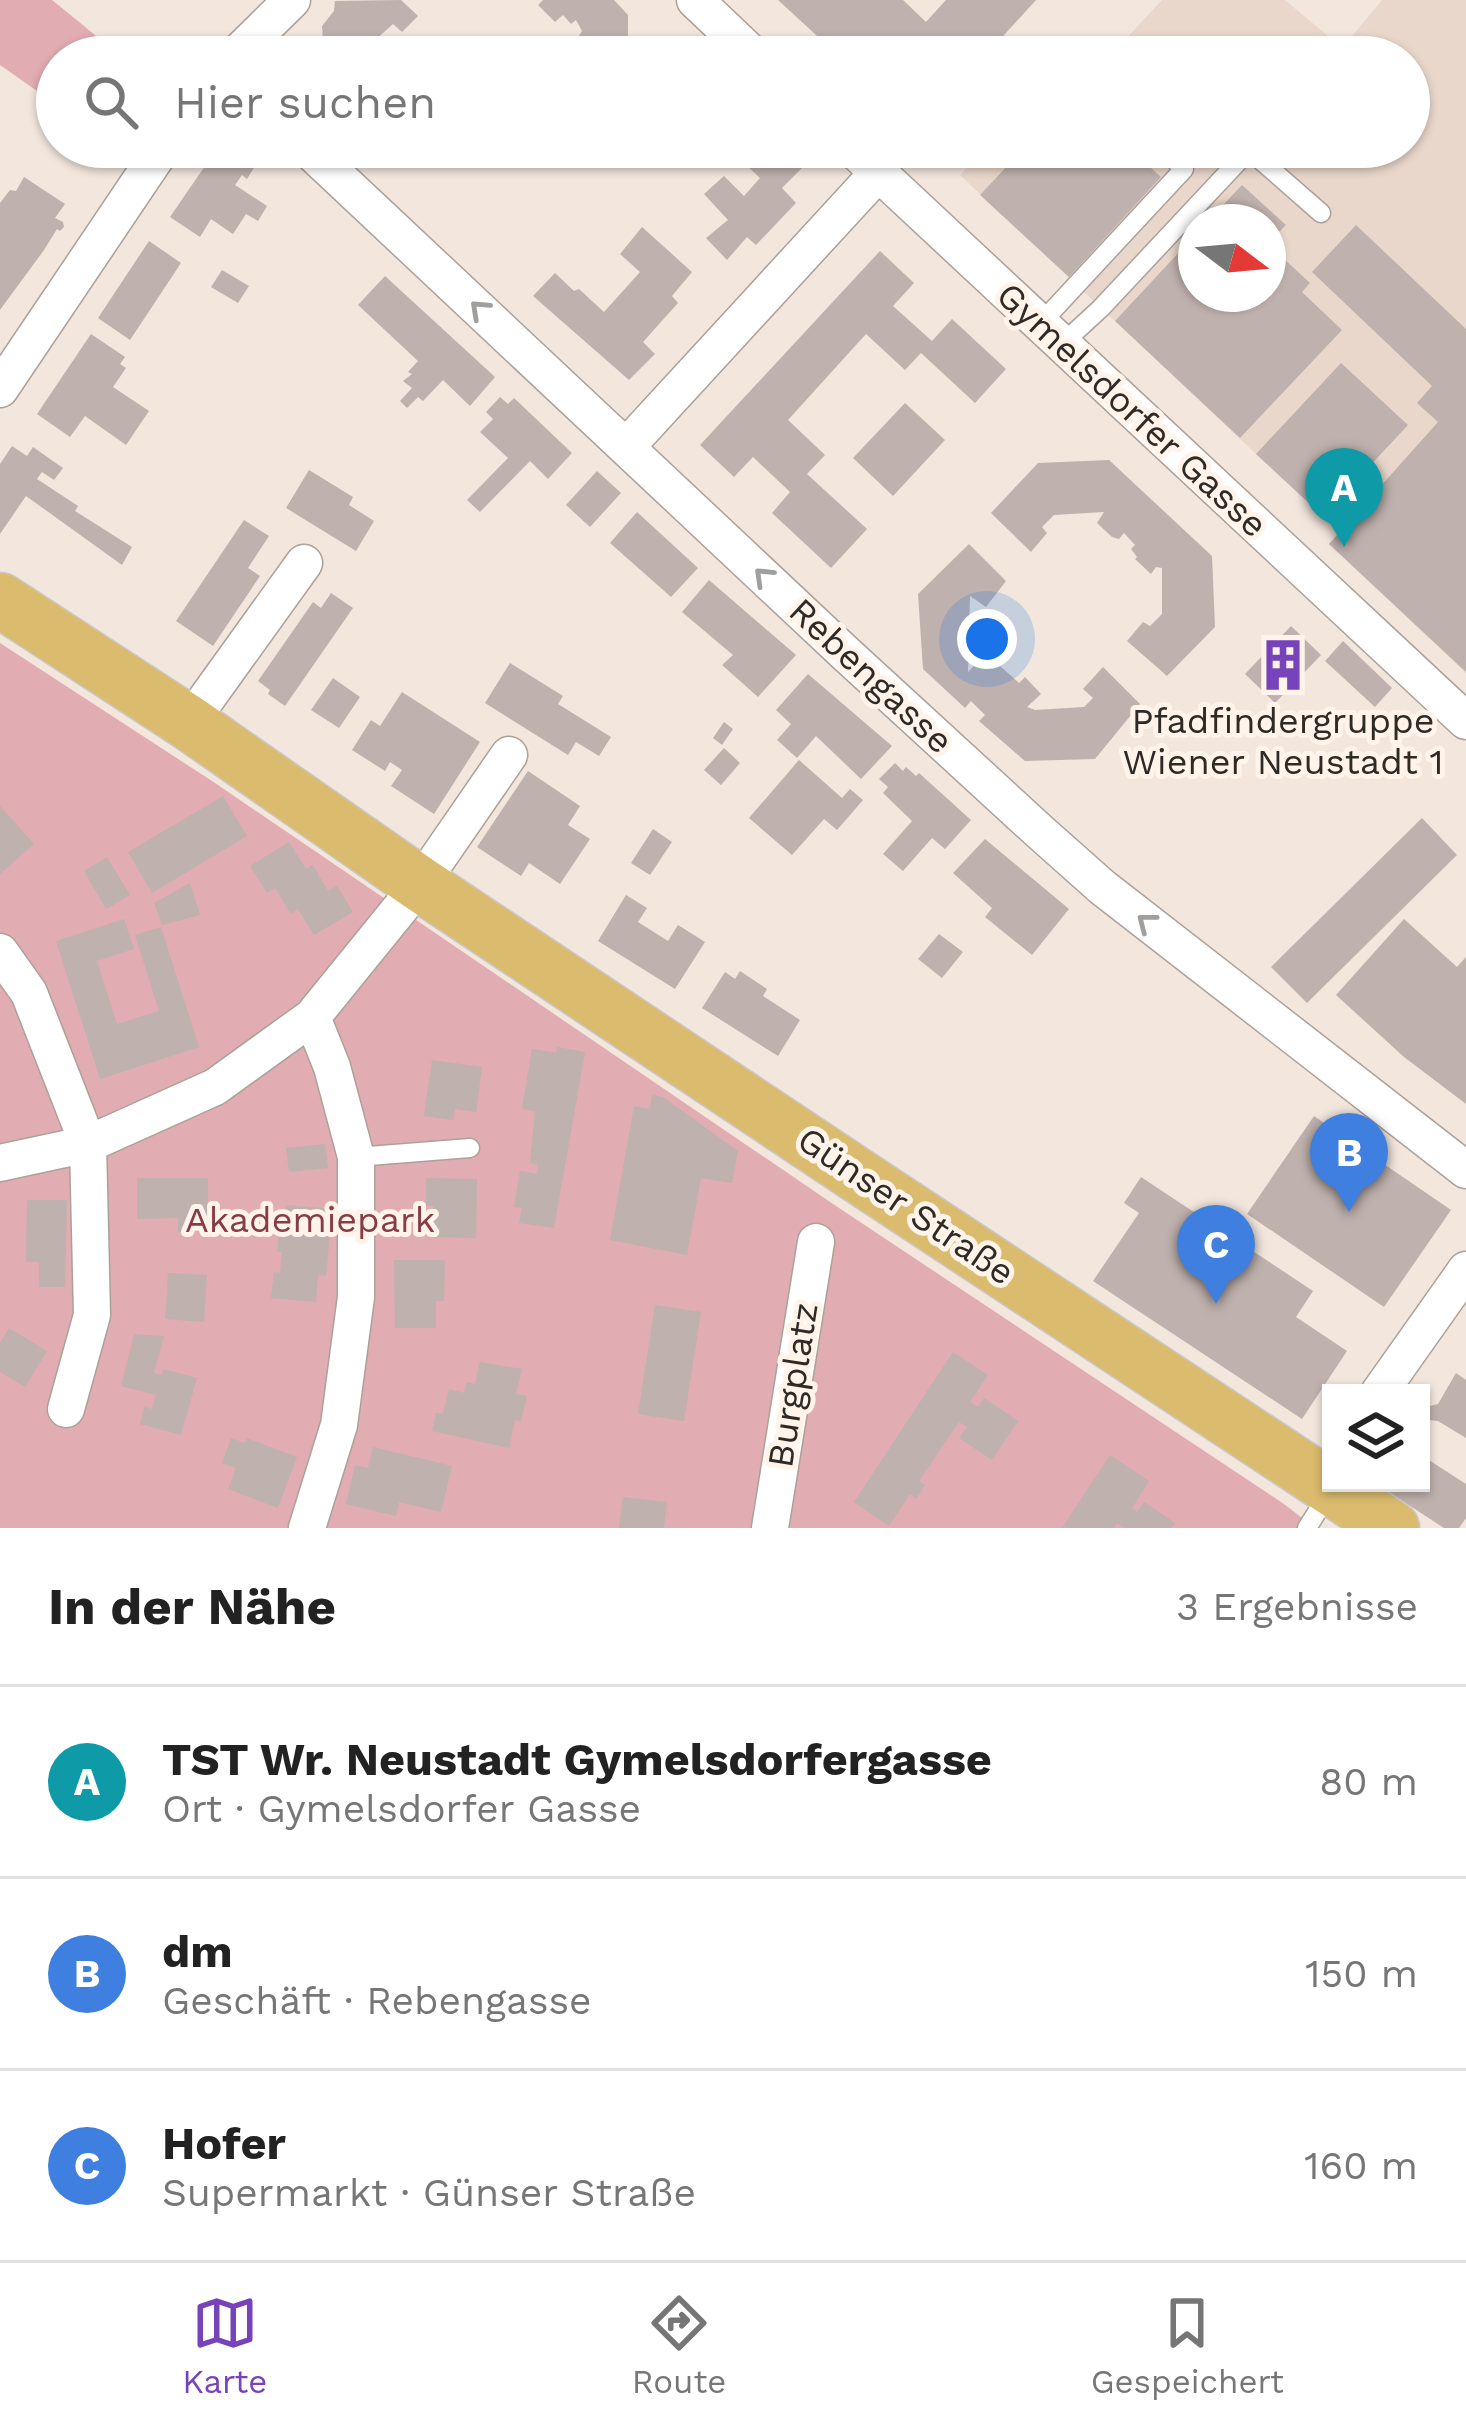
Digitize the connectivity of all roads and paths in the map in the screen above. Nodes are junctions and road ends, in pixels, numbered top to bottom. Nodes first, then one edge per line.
1 (292, 0) edge
2 (695, 0) edge
3 (255, 36) edge
4 (733, 36) edge
5 (149, 168) edge
6 (329, 168) edge
7 (873, 168) edge
8 (1183, 168) edge
9 (1232, 168) edge
10 (1270, 168) edge
11 (878, 173) junction
12 (1322, 212) dead end
13 (1051, 334) junction
14 (0, 389) edge
15 (627, 446) junction
16 (304, 563) dead end
17 (0, 600) edge
18 (1466, 721) edge
19 (189, 723) junction
20 (509, 754) dead end
21 (420, 884) junction
22 (0, 952) edge
23 (313, 1017) junction
24 (88, 1144) junction
25 (470, 1148) dead end
26 (356, 1157) junction
27 (0, 1163) edge
28 (1466, 1170) edge
29 (816, 1242) dead end
30 (1466, 1270) edge
31 (1385, 1384) edge
32 (66, 1409) dead end
33 (1321, 1490) edge
34 (307, 1528) edge
35 (770, 1528) edge
36 (1392, 1528) edge

1 - 3 street
2 - 4 street
5 - 14 street
15 -> 6 street, Rebengasse
7 - 11 street, Gymelsdorfer Gasse
8 - 13 lane
9 - 13 lane
10 - 12 lane
11 - 13 street, Gymelsdorfer Gasse
11 - 15 street
13 - 18 street, Gymelsdorfer Gasse
28 -> 15 street, Rebengasse
16 - 19 street
17 - 19 main road, Günser Straße
19 - 21 main road, Günser Straße
20 - 21 street
21 - 23 street
21 - 33 main road, Günser Straße
22 - 24 street
23 - 24 street
23 - 26 street
24 - 27 street
24 - 32 street
25 - 26 lane
26 - 34 street
29 - 35 street, Burgplatz
30 - 31 street
33 - 36 main road, Günser Straße

